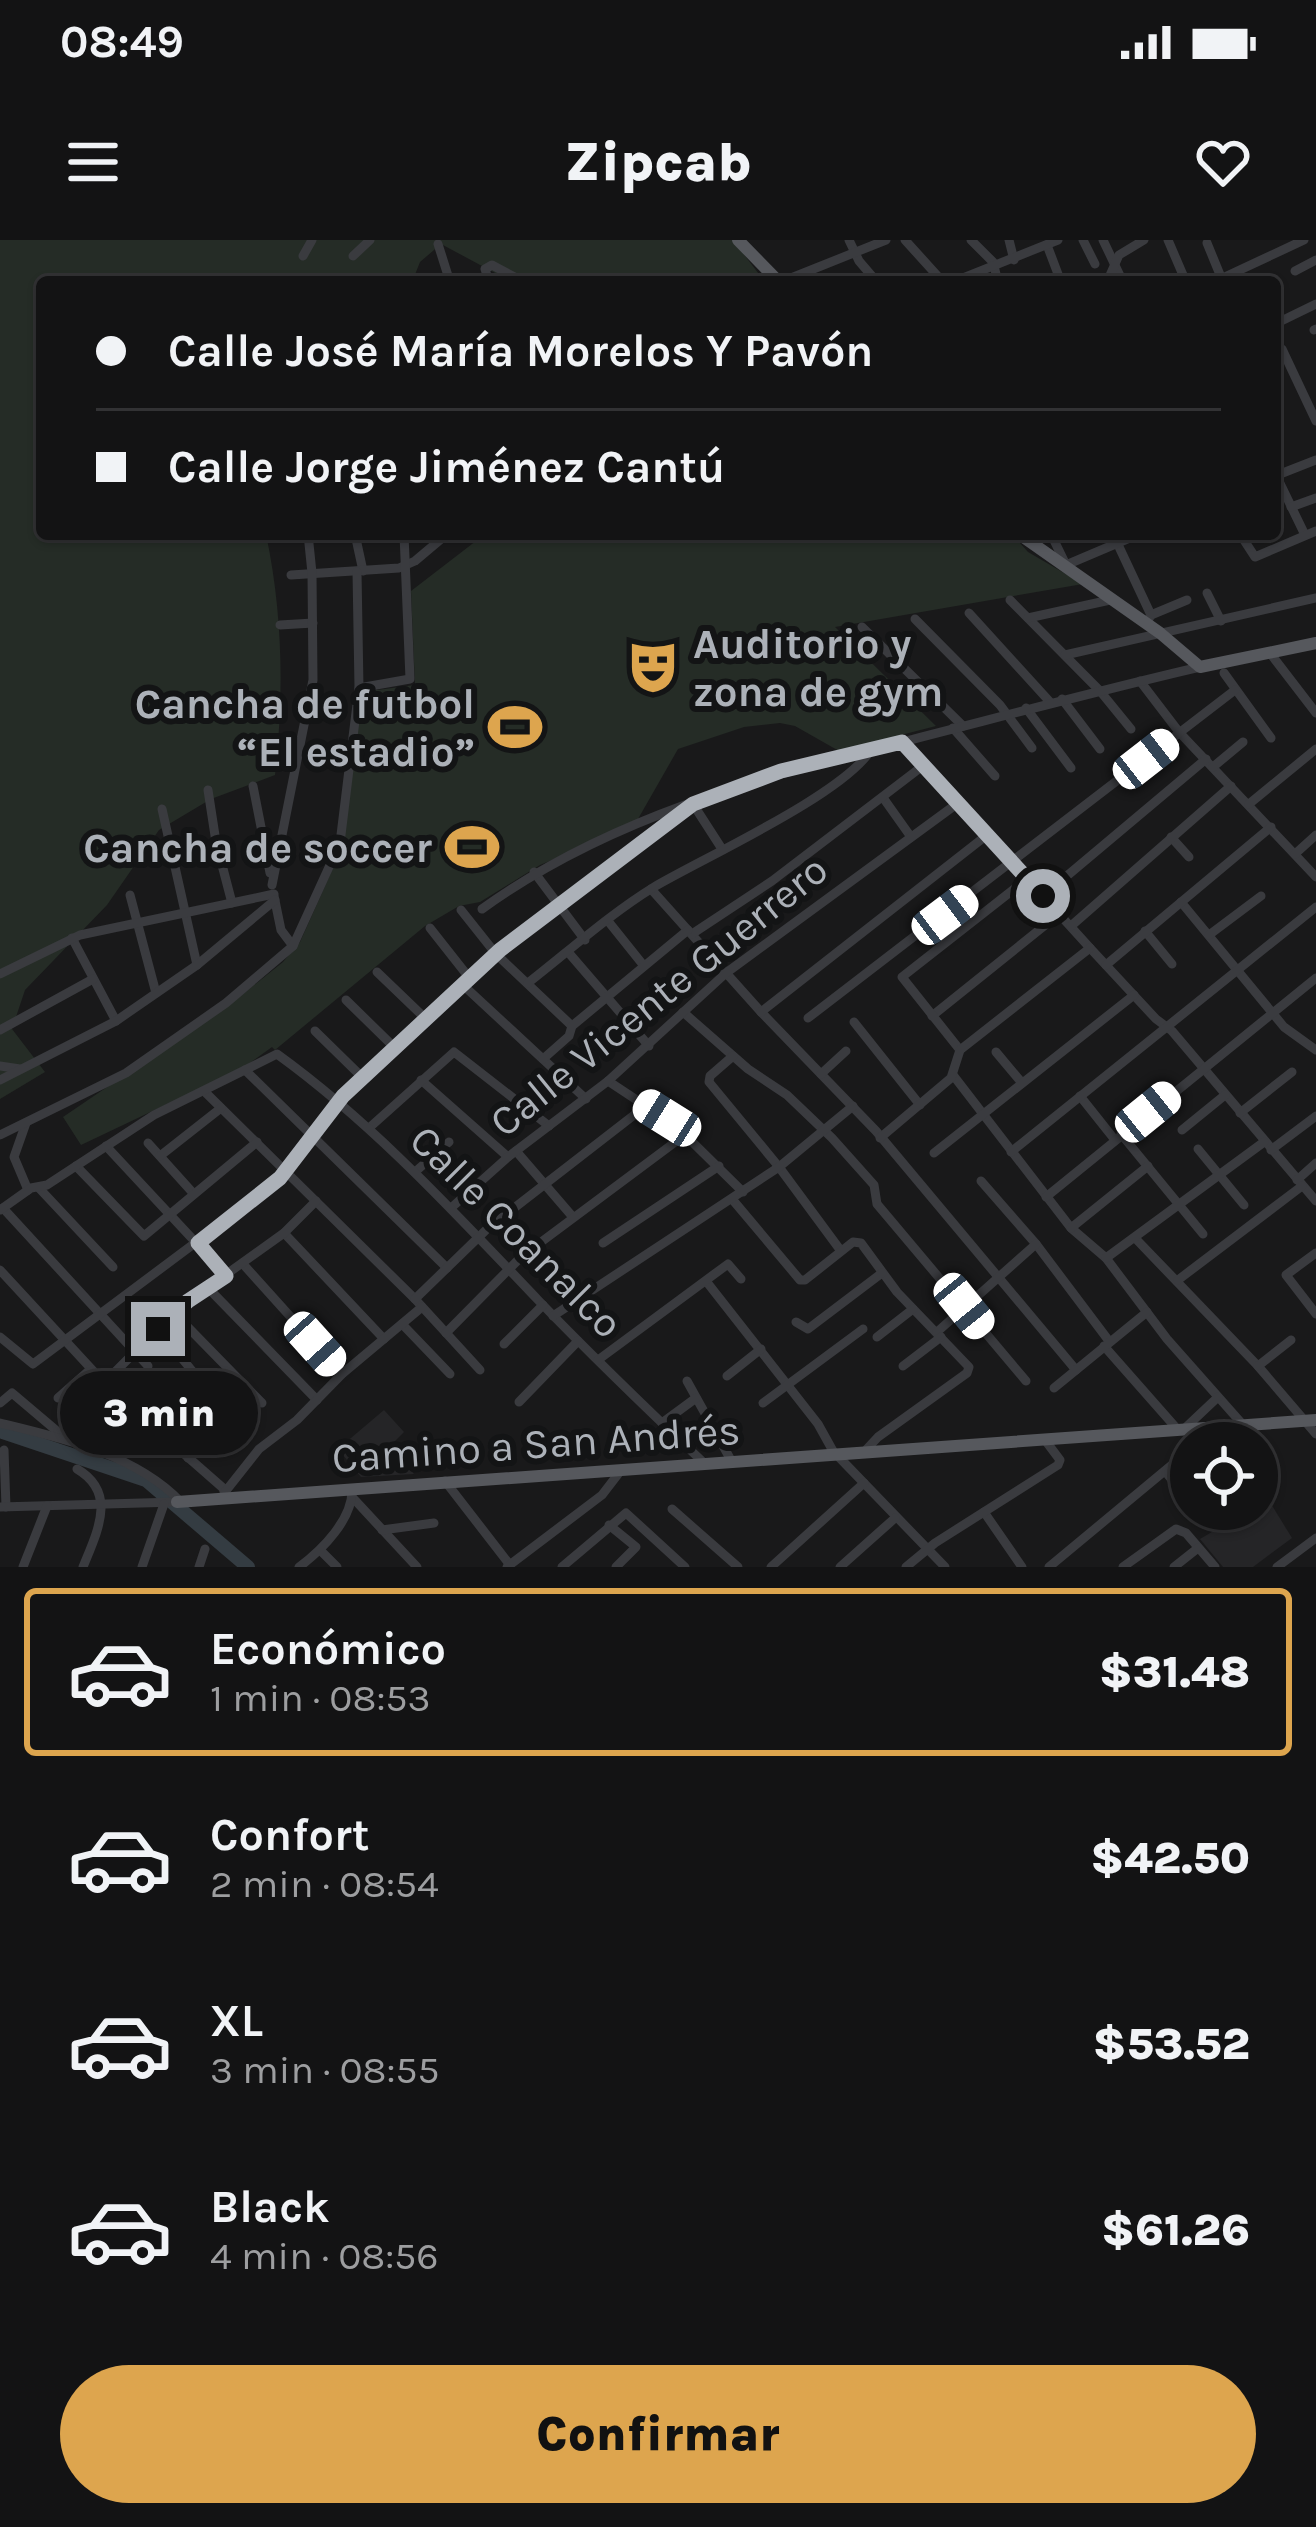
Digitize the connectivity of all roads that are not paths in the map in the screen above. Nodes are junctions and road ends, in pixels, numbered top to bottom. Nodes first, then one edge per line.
1 (312, 240) edge
2 (370, 240) edge
3 (739, 240) edge
4 (849, 240) edge
5 (886, 240) edge
6 (904, 240) edge
7 (971, 240) edge
8 (1009, 240) edge
9 (1083, 240) edge
10 (1103, 240) edge
11 (1144, 240) edge
12 (1168, 240) edge
13 (1304, 240) edge
14 (1053, 242) edge
15 (1207, 243) dead end
16 (438, 244) dead end
17 (856, 252) junction
18 (302, 256) dead end
19 (353, 256) dead end
20 (1014, 260) junction
21 (1316, 260) edge
22 (1114, 262) junction
23 (1095, 264) dead end
24 (995, 268) junction
25 (1295, 271) dead end
26 (448, 276) edge
27 (487, 276) edge
28 (513, 276) edge
29 (774, 276) edge
30 (809, 276) edge
31 (873, 276) edge
32 (937, 276) edge
33 (971, 276) edge
34 (997, 276) edge
35 (1060, 276) edge
36 (1109, 276) edge
37 (1121, 276) edge
38 (1183, 276) edge
39 (1217, 276) edge
40 (1229, 276) edge
41 (1316, 304) edge
42 (1281, 321) edge
43 (1282, 349) dead end
44 (1316, 421) edge
45 (1316, 460) edge
46 (1281, 473) edge
47 (1281, 486) edge
48 (1316, 498) edge
49 (1292, 507) junction
50 (1310, 533) edge
51 (309, 540) edge
52 (356, 540) edge
53 (404, 540) edge
54 (438, 540) edge
55 (1027, 540) edge
56 (1053, 540) edge
57 (1113, 540) edge
58 (1115, 540) edge
59 (1244, 540) edge
60 (1064, 566) junction
61 (404, 567) junction
62 (360, 571) junction
63 (313, 573) junction
64 (291, 574) dead end
65 (1207, 593) dead end
66 (1316, 598) edge
67 (1010, 600) dead end
68 (1110, 600) junction
69 (1187, 600) dead end
70 (969, 613) dead end
71 (1028, 618) junction
72 (915, 620) dead end
73 (1148, 620) junction
74 (1221, 621) junction
75 (313, 623) junction
76 (280, 626) dead end
77 (862, 627) dead end
78 (1160, 633) junction
79 (1316, 643) edge
80 (1270, 653) junction
81 (1065, 655) junction
82 (1200, 668) junction
83 (1224, 673) dead end
84 (1140, 682) junction
85 (359, 688) junction
86 (1235, 690) junction
87 (1100, 691) junction
88 (1056, 701) junction
89 (1026, 707) junction
90 (1005, 713) junction
91 (1316, 713) edge
92 (958, 727) junction
93 (1131, 729) dead end
94 (1179, 732) junction
95 (1271, 738) dead end
96 (902, 742) junction
97 (1243, 742) dead end
98 (872, 748) junction
99 (1032, 748) dead end
100 (1100, 749) dead end
101 (1315, 753) edge
102 (1209, 763) junction
103 (924, 765) junction
104 (1070, 768) dead end
105 (995, 776) dead end
106 (1231, 786) junction
107 (254, 787) dead end
108 (208, 790) dead end
109 (884, 799) junction
110 (958, 803) junction
111 (693, 804) junction
112 (1250, 804) junction
113 (162, 809) dead end
114 (1270, 827) junction
115 (987, 835) junction
116 (1316, 836) edge
117 (911, 837) junction
118 (1171, 837) junction
119 (722, 849) junction
120 (1295, 854) junction
121 (1189, 857) dead end
122 (1013, 863) junction
123 (534, 872) junction
124 (1316, 877) edge
125 (1027, 879) junction
126 (651, 889) junction
127 (274, 893) junction
128 (130, 895) dead end
129 (1043, 896) junction
130 (1261, 896) dead end
131 (1181, 902) junction
132 (232, 903) junction
133 (558, 905) junction
134 (1316, 907) edge
135 (482, 909) dead end
136 (461, 910) dead end
137 (185, 914) junction
138 (1059, 914) junction
139 (608, 921) junction
140 (138, 922) junction
141 (1070, 926) junction
142 (430, 928) dead end
143 (690, 932) junction
144 (1145, 932) junction
145 (1209, 935) junction
146 (72, 938) junction
147 (585, 940) junction
148 (293, 946) junction
149 (1090, 948) junction
150 (568, 952) junction
151 (496, 954) junction
152 (197, 964) junction
153 (1172, 964) dead end
154 (1106, 965) junction
155 (644, 966) junction
156 (1236, 968) junction
157 (377, 972) dead end
158 (0, 974) edge
159 (726, 974) junction
160 (1316, 978) edge
161 (93, 979) junction
162 (468, 983) junction
163 (528, 983) junction
164 (156, 993) junction
165 (1134, 995) junction
166 (607, 998) junction
167 (346, 1000) dead end
168 (683, 1012) junction
169 (761, 1012) junction
170 (1271, 1012) junction
171 (932, 1016) junction
172 (808, 1018) dead end
173 (427, 1020) junction
174 (116, 1021) junction
175 (854, 1022) dead end
176 (1164, 1025) junction
177 (572, 1026) junction
178 (0, 1030) edge
179 (315, 1031) dead end
180 (649, 1046) junction
181 (396, 1048) junction
182 (960, 1050) junction
183 (1316, 1050) edge
184 (846, 1051) dead end
185 (996, 1052) dead end
186 (733, 1056) junction
187 (543, 1059) junction
188 (0, 1066) edge
189 (1202, 1068) junction
190 (20, 1070) junction
191 (244, 1070) junction
192 (1292, 1072) dead end
193 (821, 1074) junction
194 (953, 1075) junction
195 (362, 1078) junction
196 (0, 1080) edge
197 (421, 1080) junction
198 (608, 1082) junction
199 (1022, 1083) junction
200 (205, 1091) junction
201 (1225, 1095) junction
202 (1080, 1096) junction
203 (586, 1099) junction
204 (338, 1102) junction
205 (920, 1105) junction
206 (647, 1106) junction
207 (853, 1106) junction
208 (221, 1108) junction
209 (982, 1112) junction
210 (1240, 1113) junction
211 (1316, 1116) edge
212 (26, 1123) junction
213 (549, 1126) junction
214 (369, 1128) junction
215 (824, 1130) junction
216 (1182, 1130) dead end
217 (312, 1134) junction
218 (686, 1134) junction
219 (0, 1136) edge
220 (1118, 1137) junction
221 (880, 1138) junction
222 (257, 1142) junction
223 (449, 1142) dead end
224 (148, 1143) dead end
225 (106, 1146) junction
226 (1268, 1146) junction
227 (1198, 1149) dead end
228 (1011, 1152) junction
229 (934, 1153) dead end
230 (512, 1154) junction
231 (160, 1156) junction
232 (1316, 1163) edge
233 (76, 1166) junction
234 (719, 1166) junction
235 (1148, 1166) junction
236 (779, 1167) junction
237 (286, 1170) junction
238 (415, 1172) junction
239 (1219, 1174) junction
240 (981, 1181) dead end
241 (1299, 1183) junction
242 (544, 1184) junction
243 (34, 1189) junction
244 (743, 1192) junction
245 (193, 1193) junction
246 (1046, 1197) junction
247 (732, 1199) junction
248 (316, 1201) junction
249 (1316, 1202) edge
250 (1178, 1204) junction
251 (1244, 1205) dead end
252 (451, 1208) junction
253 (2, 1209) edge
254 (169, 1212) junction
255 (572, 1216) junction
256 (1070, 1228) junction
257 (284, 1233) junction
258 (1203, 1234) dead end
259 (479, 1237) junction
260 (1135, 1238) junction
261 (198, 1243) junction
262 (603, 1243) dead end
263 (1036, 1244) junction
264 (841, 1251) junction
265 (1316, 1253) edge
266 (1106, 1258) junction
267 (243, 1264) junction
268 (113, 1267) dead end
269 (447, 1268) junction
270 (0, 1270) edge
271 (509, 1270) junction
272 (882, 1273) junction
273 (226, 1276) junction
274 (998, 1278) junction
275 (741, 1280) dead end
276 (1178, 1280) junction
277 (706, 1281) junction
278 (208, 1288) junction
279 (418, 1303) junction
280 (543, 1305) junction
281 (964, 1306) junction
282 (913, 1309) junction
283 (1147, 1312) junction
284 (175, 1314) junction
285 (1316, 1314) edge
286 (99, 1315) junction
287 (554, 1316) junction
288 (796, 1322) dead end
289 (402, 1324) junction
290 (158, 1329) junction
291 (863, 1329) dead end
292 (446, 1333) junction
293 (939, 1335) junction
294 (0, 1337) edge
295 (877, 1337) dead end
296 (63, 1338) junction
297 (384, 1339) junction
298 (1291, 1340) dead end
299 (578, 1341) junction
300 (1106, 1343) junction
301 (504, 1344) dead end
302 (761, 1349) junction
303 (134, 1352) junction
304 (598, 1360) junction
305 (148, 1366) dead end
306 (903, 1366) dead end
307 (1258, 1366) junction
308 (91, 1370) junction
309 (480, 1370) dead end
310 (1076, 1370) junction
311 (342, 1374) junction
312 (450, 1374) dead end
313 (727, 1376) dead end
314 (687, 1381) dead end
315 (1027, 1381) dead end
316 (105, 1384) junction
317 (789, 1384) junction
318 (1054, 1388) dead end
319 (211, 1394) dead end
320 (1218, 1396) junction
321 (58, 1398) dead end
322 (696, 1398) junction
323 (316, 1400) junction
324 (519, 1402) dead end
325 (0, 1403) edge
326 (262, 1403) dead end
327 (763, 1403) dead end
328 (86, 1414) dead end
329 (1311, 1421) edge
330 (1173, 1422) edge
331 (1189, 1422) edge
332 (1241, 1422) edge
333 (0, 1423) edge
334 (662, 1423) junction
335 (1278, 1423) edge
336 (210, 1431) dead end
337 (1170, 1431) edge
338 (1316, 1434) edge
339 (1045, 1440) junction
340 (68, 1442) junction
341 (4, 1450) dead end
342 (864, 1452) junction
343 (836, 1455) junction
344 (188, 1458) junction
345 (732, 1462) junction
346 (704, 1463) junction
347 (1170, 1468) edge
348 (77, 1469) dead end
349 (622, 1469) junction
350 (1166, 1471) junction
351 (1170, 1476) edge
352 (445, 1481) junction
353 (863, 1484) junction
354 (353, 1493) junction
355 (226, 1495) junction
356 (172, 1503) junction
357 (47, 1506) junction
358 (103, 1506) junction
359 (3, 1507) edge
360 (672, 1509) dead end
361 (984, 1512) junction
362 (895, 1518) junction
363 (434, 1523) dead end
364 (609, 1525) junction
365 (382, 1530) junction
366 (1316, 1538) edge
367 (1198, 1548) junction
368 (205, 1549) dead end
369 (927, 1549) junction
370 (321, 1551) junction
371 (509, 1566) edge
372 (23, 1567) edge
373 (83, 1567) edge
374 (142, 1567) edge
375 (199, 1567) edge
376 (299, 1567) edge
377 (337, 1567) edge
378 (417, 1567) edge
379 (562, 1567) edge
380 (616, 1567) edge
381 (685, 1567) edge
382 (738, 1567) edge
383 (771, 1567) edge
384 (840, 1567) edge
385 (907, 1567) edge
386 (945, 1567) edge
387 (1022, 1567) edge
388 (1049, 1567) edge
389 (1124, 1567) edge
390 (1174, 1567) edge
391 (1215, 1567) edge
392 (1277, 1567) edge

1 - 18 street
2 - 19 street
3 - 29 main road
4 - 17 street
5 - 17 street
6 - 32 street
7 - 24 street
8 - 20 street
9 - 23 street
10 - 22 street
11 - 22 street
12 - 38 street
13 - 40 street
14 - 20 street
14 - 35 street
15 - 39 street
16 - 26 street
17 - 30 street
17 - 31 street
20 - 24 street
21 - 25 street
22 - 36 street
22 - 37 street
24 - 33 street
24 - 34 street
27 - 28 street
41 - 42 street
43 - 44 street
45 - 46 street
47 - 49 street
48 - 49 street
49 - 50 street
50 - 59 street
51 - 63 street
52 - 62 street
53 - 61 street
54 - 61 street
55 - 60 main road
56 - 60 street
57 - 60 street
58 - 73 street
60 - 68 main road
61 - 62 street
61 - 85 street
62 - 63 street
62 - 85 street
63 - 64 street
63 - 75 street
65 - 74 street
66 - 74 street
67 - 71 street
68 - 71 street
68 - 73 main road
69 - 73 street
70 - 88 street
71 - 81 street
72 - 90 street
73 - 78 main road
74 - 78 street
75 - 76 street
75 - 127 street
77 - 92 street
78 - 81 street
78 - 82 main road
79 - 80 main road
80 - 82 main road
80 - 91 street
81 - 87 street
82 - 84 street
83 - 86 street
84 - 87 street
84 - 94 street
85 - 148 street
86 - 94 street
86 - 95 street
87 - 88 street
87 - 93 street
88 - 89 street
88 - 100 street
89 - 90 street
89 - 104 street
90 - 92 street
90 - 99 street
92 - 96 street
92 - 105 street
94 - 102 street
94 - 122 street
96 - 98 street
96 - 103 street
97 - 102 street
98 - 111 street
98 - 119 street
101 - 112 street
102 - 106 street
102 - 129 street
103 - 109 street, Calle Vicente Guerrero
103 - 110 street
106 - 112 street
106 - 118 street
107 - 127 street
108 - 132 street
109 - 117 street
109 - 143 street, Calle Vicente Guerrero
110 - 115 street
110 - 117 street, Calle Vicente Guerrero
111 - 119 street
111 - 123 street
111 - 133 street
112 - 114 street
113 - 137 street
114 - 120 street
114 - 131 street
115 - 122 street
115 - 169 street
116 - 120 street
117 - 159 street, Calle Vicente Guerrero
118 - 121 street
118 - 141 street
119 - 126 street
120 - 124 street
122 - 125 street
122 - 172 street
123 - 133 street
123 - 135 street
125 - 129 street
125 - 171 street
126 - 139 street
126 - 143 street
127 - 132 street
127 - 148 street
127 - 152 street
128 - 140 street
129 - 138 street
130 - 145 street
131 - 144 street
131 - 145 street
132 - 137 street
133 - 147 street
133 - 151 street
134 - 156 street
136 - 151 street
137 - 140 street
137 - 152 street
138 - 141 street
138 - 171 street
139 - 147 street
139 - 155 street
140 - 146 street
140 - 164 street
141 - 149 street
142 - 162 street
143 - 155 street, Calle Vicente Guerrero
143 - 159 street
144 - 153 street
144 - 154 street
145 - 156 street
146 - 158 street
146 - 161 street
147 - 150 street
148 - 212 street
149 - 154 street
149 - 182 street
150 - 163 street
150 - 166 street
151 - 162 street
151 - 163 street
152 - 164 street
154 - 165 street
155 - 166 street, Calle Vicente Guerrero
156 - 170 street
156 - 176 street
157 - 173 street
159 - 168 street, Calle Vicente Guerrero
159 - 169 street
160 - 170 street
161 - 174 street
161 - 178 street
162 - 173 street
162 - 187 street
163 - 177 street
164 - 174 street
165 - 176 street
165 - 199 street
166 - 177 street, Calle Vicente Guerrero
166 - 180 street
167 - 181 street
168 - 180 street, Calle Vicente Guerrero
168 - 186 street
169 - 193 street
170 - 183 street
170 - 189 street
171 - 182 street
173 - 181 street
174 - 190 street
175 - 205 street
176 - 189 street
176 - 202 street
177 - 187 street, Calle Vicente Guerrero
179 - 195 street
180 - 198 street, Calle Vicente Guerrero
181 - 195 street
182 - 194 street
184 - 193 street
185 - 199 street
186 - 215 street
186 - 236 street
187 - 203 street
188 - 190 street
189 - 201 street
189 - 220 street
190 - 196 street
191 - 200 street
191 - 204 street, Calle Coanalco
191 - 217 street
192 - 210 street
193 - 207 street
194 - 205 street
194 - 209 street
195 - 204 street
197 - 213 street
197 - 214 street
197 - 230 street
198 - 203 street, Calle Vicente Guerrero
198 - 206 street
199 - 209 street
200 - 208 street
200 - 225 street
201 - 210 street
201 - 216 street
202 - 220 street
202 - 228 street
203 - 213 street, Calle Vicente Guerrero
204 - 214 street, Calle Coanalco
204 - 217 street
205 - 221 street
206 - 218 street
206 - 242 street
207 - 215 street
207 - 221 street
208 - 222 street
208 - 231 street
209 - 228 street
209 - 229 street
210 - 226 street
211 - 226 street
212 - 219 street
212 - 243 street
213 - 230 street, Calle Vicente Guerrero
214 - 238 street, Calle Coanalco
215 - 236 street
215 - 281 street
217 - 237 street
217 - 269 street
218 - 234 street
218 - 255 street
220 - 235 street
220 - 246 street
221 - 274 street
222 - 237 street
222 - 245 street
223 - 238 street
224 - 231 street
225 - 233 street
225 - 254 street
226 - 239 street
226 - 241 street
227 - 239 street
228 - 246 street
230 - 242 street
230 - 252 street, Calle Vicente Guerrero
231 - 245 street
232 - 241 street
233 - 243 street
233 - 254 street
234 - 244 street
234 - 262 street
235 - 250 street
235 - 256 street
236 - 244 street
236 - 264 street
237 - 248 street
237 - 261 street
238 - 252 street, Calle Coanalco
239 - 250 street
239 - 251 street
240 - 263 street
241 - 249 street
241 - 276 street
242 - 255 street
242 - 259 street
243 - 253 street
243 - 268 street
244 - 247 street
245 - 254 street
246 - 256 street
247 - 264 street
247 - 287 street
248 - 257 street
248 - 279 street
250 - 258 street
250 - 260 street
252 - 259 street, Calle Coanalco
253 - 286 street
254 - 261 street
255 - 271 street
256 - 266 street
257 - 267 street
257 - 297 street
259 - 269 street
259 - 271 street, Calle Coanalco
260 - 266 street
260 - 276 street
261 - 273 street
261 - 286 street
263 - 274 street
263 - 300 street
264 - 272 street
265 - 285 street
266 - 283 street
267 - 273 street
267 - 311 street
269 - 279 street
270 - 296 street
271 - 280 street, Calle Coanalco
271 - 292 street
272 - 282 street
272 - 288 street
273 - 278 street
274 - 281 street
274 - 310 street
275 - 277 street
276 - 307 street
277 - 302 street
277 - 304 street
278 - 284 street
278 - 323 street
279 - 289 street
279 - 292 street
280 - 287 street, Calle Coanalco
280 - 301 street
281 - 293 street
281 - 315 street
282 - 293 street
282 - 295 street
283 - 300 street
283 - 320 street
284 - 290 street
284 - 326 street
286 - 296 street
286 - 303 street
287 - 299 street, Calle Coanalco
289 - 297 street
289 - 312 street
290 - 303 street
290 - 319 street
291 - 317 street
292 - 309 street
293 - 306 street
293 - 342 street
294 - 296 street
296 - 308 street
297 - 311 street
298 - 307 street
299 - 304 street, Calle Coanalco
299 - 324 street
300 - 310 street
300 - 330 street
302 - 313 street
302 - 317 street
303 - 305 street
303 - 316 street
304 - 334 street, Calle Coanalco
307 - 329 street
308 - 316 street
308 - 321 street
310 - 318 street
311 - 323 street
314 - 322 street
316 - 328 street
316 - 344 street
317 - 327 street
317 - 343 street
320 - 331 street
320 - 332 street
322 - 334 street
322 - 345 street
323 - 355 street
325 - 340 street
329 - 335 main road, Camino a San Andrés
329 - 338 street
333 - 340 street
334 - 346 street, Calle Coanalco
336 - 344 street
337 - 339 main road, Camino a San Andrés
339 - 342 main road, Camino a San Andrés
339 - 361 street
340 - 356 street
341 - 359 street
342 - 343 main road, Camino a San Andrés
343 - 345 main road, Camino a San Andrés
343 - 353 street
344 - 355 street
345 - 346 main road, Camino a San Andrés
346 - 349 main road, Camino a San Andrés
347 - 350 street
348 - 358 street
349 - 352 main road, Camino a San Andrés
349 - 371 street
350 - 351 street
350 - 388 street
352 - 354 main road, Camino a San Andrés
352 - 371 street
353 - 362 street
353 - 383 street
354 - 355 main road, Camino a San Andrés
354 - 365 street
354 - 370 street
355 - 356 main road, Camino a San Andrés
356 - 358 street, Camino a San Andrés
356 - 374 street
357 - 358 street, Camino a San Andrés
357 - 359 street, Camino a San Andrés
357 - 372 street
358 - 373 street
360 - 382 street
361 - 369 street
361 - 387 street
362 - 369 street
362 - 384 street
363 - 365 street
364 - 379 street
364 - 380 street
364 - 381 street
365 - 378 street
366 - 392 street
367 - 389 street
367 - 390 street
367 - 391 street
368 - 375 street
369 - 385 street
369 - 386 street
370 - 376 street
370 - 377 street

